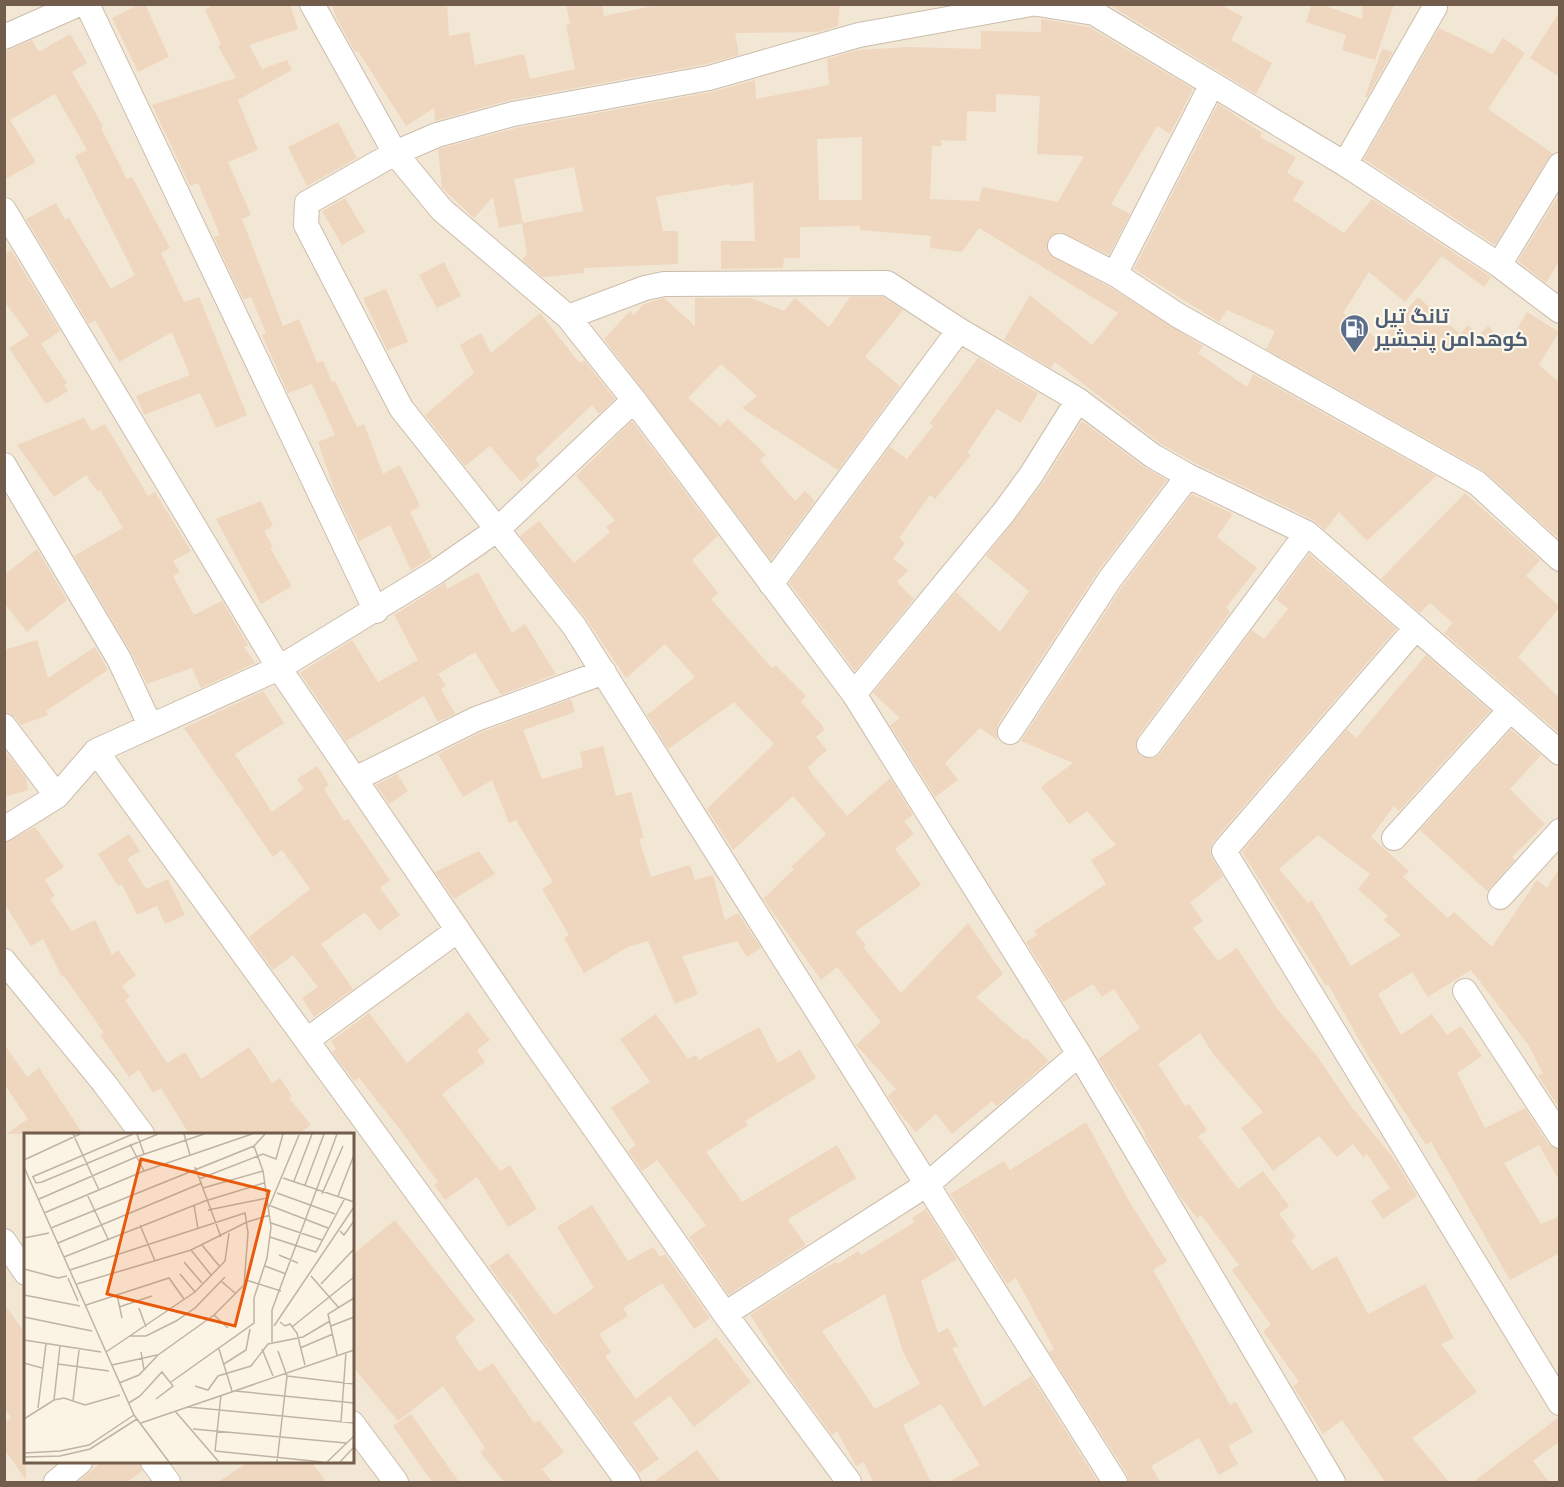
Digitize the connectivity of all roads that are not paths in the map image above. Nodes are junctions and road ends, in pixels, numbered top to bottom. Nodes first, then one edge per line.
1 (79, 4) edge
2 (87, 4) edge
3 (312, 4) edge
4 (1031, 4) edge
5 (1038, 4) edge
6 (1435, 7) dead end
7 (4, 37) edge
8 (1211, 86) junction
9 (394, 153) junction
10 (1345, 164) junction
11 (1560, 165) edge
12 (4, 210) edge
13 (1060, 246) dead end
14 (1499, 265) junction
15 (1115, 274) junction
16 (1560, 310) edge
17 (568, 317) junction
18 (958, 330) junction
19 (1078, 399) junction
20 (634, 400) junction
21 (4, 465) edge
22 (1188, 476) junction
23 (498, 529) junction
24 (1307, 533) junction
25 (1560, 559) edge
26 (771, 584) junction
27 (376, 611) junction
28 (1415, 629) junction
29 (279, 668) junction
30 (604, 672) junction
31 (854, 694) junction
32 (1509, 710) junction
33 (150, 725) junction
34 (4, 726) edge
35 (1010, 732) dead end
36 (1149, 745) dead end
37 (96, 752) junction
38 (1560, 753) edge
39 (355, 779) junction
40 (57, 796) junction
41 (4, 829) edge
42 (1560, 831) edge
43 (1394, 838) dead end
44 (1500, 897) dead end
45 (458, 930) junction
46 (4, 961) edge
47 (1465, 991) dead end
48 (307, 1040) junction
49 (1080, 1054) junction
50 (141, 1133) edge
51 (1560, 1136) edge
52 (929, 1183) junction
53 (4, 1241) edge
54 (24, 1270) edge
55 (725, 1314) junction
56 (1553, 1378) edge
57 (1560, 1403) edge
58 (354, 1426) edge
59 (78, 1463) edge
60 (154, 1463) edge
61 (56, 1482) edge
62 (168, 1482) edge
63 (396, 1482) edge
64 (628, 1482) edge
65 (849, 1482) edge
66 (1115, 1482) edge
67 (1333, 1482) edge

1 - 7 street
2 - 27 street
3 - 9 street
4 - 9 street
5 - 8 street
6 - 10 street
8 - 10 street
8 - 15 street
9 - 17 street
9 - 23 street
10 - 14 street
11 - 14 street
12 - 29 street
13 - 15 street
14 - 16 street
15 - 25 street
17 - 18 street
17 - 20 street
18 - 19 street
18 - 26 street
19 - 22 street
19 - 31 street
20 - 23 street
20 - 26 street
21 - 33 street
22 - 24 street
22 - 35 street
23 - 27 street
23 - 30 street
24 - 28 street
24 - 36 street
26 - 31 street
27 - 29 street
28 - 32 street
28 - 56 street
29 - 33 street
29 - 39 street
30 - 39 street
30 - 52 street
31 - 49 street
32 - 38 street
32 - 43 street
33 - 37 street
34 - 40 street
37 - 40 street
37 - 48 street
39 - 45 street
40 - 41 street
42 - 44 street
45 - 48 street
45 - 55 street
46 - 50 street
47 - 51 street
48 - 64 street
49 - 52 street
49 - 67 street
52 - 55 street
52 - 66 street
53 - 54 street
55 - 65 street
56 - 57 street
58 - 63 street
59 - 61 street
60 - 62 street

